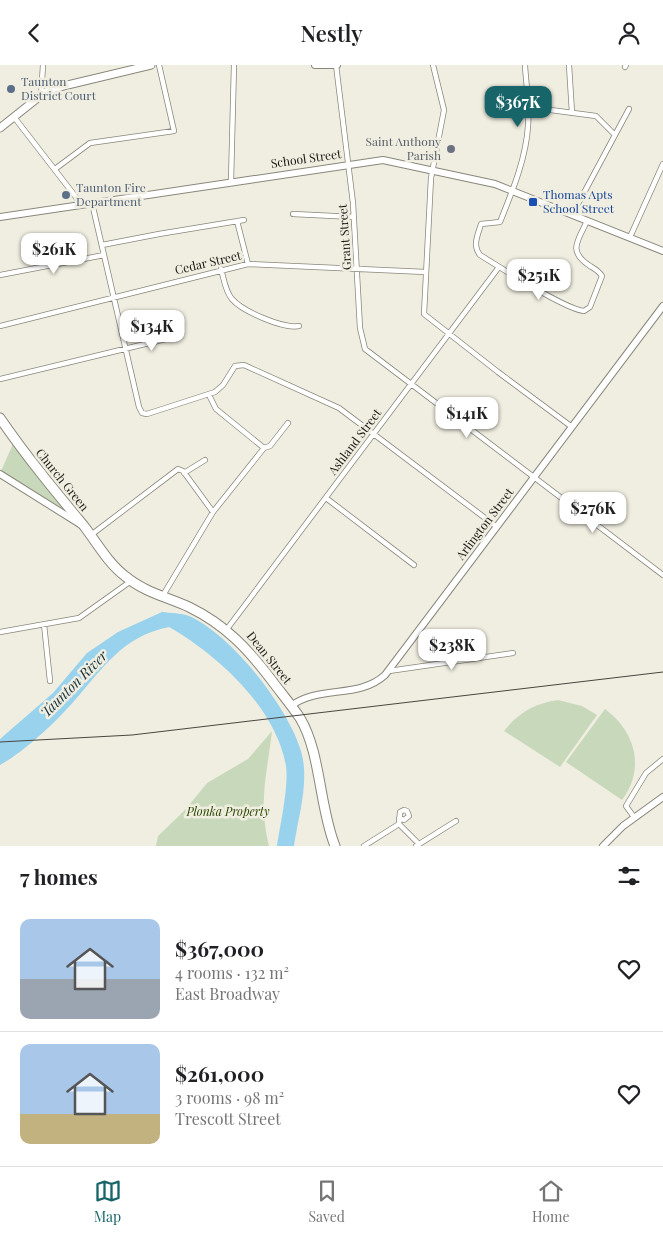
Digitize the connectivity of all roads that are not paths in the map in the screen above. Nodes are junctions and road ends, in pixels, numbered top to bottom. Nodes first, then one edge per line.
1 (43, 65) edge
2 (151, 65) edge
3 (159, 65) edge
4 (234, 65) edge
5 (316, 65) edge
6 (337, 65) edge
7 (433, 65) edge
8 (525, 65) edge
9 (569, 65) edge
10 (41, 96) junction
11 (528, 107) junction
12 (629, 109) dead end
13 (572, 113) junction
14 (14, 117) junction
15 (0, 128) edge
16 (616, 135) junction
17 (348, 164) junction
18 (663, 164) edge
19 (55, 169) junction
20 (432, 170) junction
21 (231, 181) junction
22 (512, 191) junction
23 (92, 203) junction
24 (82, 205) junction
25 (292, 214) dead end
26 (572, 215) junction
27 (0, 217) edge
28 (354, 217) junction
29 (244, 220) dead end
30 (237, 221) junction
31 (588, 221) junction
32 (630, 237) junction
33 (102, 245) junction
34 (663, 251) edge
35 (104, 255) junction
36 (248, 264) junction
37 (499, 267) junction
38 (221, 269) junction
39 (357, 269) junction
40 (426, 272) junction
41 (0, 275) edge
42 (114, 297) junction
43 (663, 306) edge
44 (0, 326) edge
45 (299, 326) dead end
46 (450, 335) junction
47 (174, 337) dead end
48 (126, 349) junction
49 (0, 379) edge
50 (411, 384) junction
51 (209, 395) junction
52 (0, 419) edge
53 (288, 423) dead end
54 (572, 427) junction
55 (374, 434) junction
56 (264, 448) junction
57 (205, 461) dead end
58 (184, 473) junction
59 (0, 474) edge
60 (534, 477) junction
61 (326, 499) junction
62 (213, 512) junction
63 (84, 526) junction
64 (498, 527) junction
65 (91, 535) junction
66 (414, 565) dead end
67 (663, 575) edge
68 (131, 581) junction
69 (162, 597) junction
70 (44, 624) junction
71 (227, 629) junction
72 (0, 631) edge
73 (513, 653) dead end
74 (389, 671) junction
75 (50, 681) dead end
76 (291, 706) junction
77 (663, 759) edge
78 (663, 797) edge
79 (634, 817) junction
80 (456, 821) dead end
81 (418, 845) edge
82 (335, 846) edge
83 (364, 846) edge
84 (603, 846) edge

1 - 10 street
2 - 10 main road
3 - 19 street
4 - 21 street
5 - 6 street
6 - 17 street, Grant Street
7 - 20 street
8 - 11 street
9 - 13 street
10 - 14 main road
11 - 13 street
11 - 22 street
12 - 16 street
13 - 16 street
14 - 15 main road
14 - 19 street
16 - 26 street
17 - 20 street, School Street
17 - 21 street, School Street
17 - 28 street, Grant Street
18 - 32 street
19 - 24 street
20 - 22 street, School Street
20 - 40 street
21 - 23 street, School Street
22 - 26 street, School Street
22 - 37 street
23 - 24 street, School Street
23 - 33 street
24 - 27 street, School Street
25 - 28 street
26 - 31 street, School Street
28 - 39 street, Grant Street
29 - 30 street
30 - 33 street
30 - 36 street
31 - 32 street, School Street
31 - 37 street
32 - 34 street, School Street
33 - 35 street
35 - 41 street
35 - 42 street
36 - 38 street, Cedar Street
36 - 39 street, Cedar Street
37 - 46 street, Ashland Street
38 - 42 street, Cedar Street
38 - 45 street
39 - 40 street, Cedar Street
39 - 50 street, Grant Street
40 - 46 street
42 - 44 street, Cedar Street
42 - 48 street
43 - 54 street, Arlington Street
46 - 50 street, Ashland Street
46 - 54 street
47 - 48 street
48 - 49 street
48 - 51 street
50 - 55 street, Ashland Street
50 - 60 street, Grant Street
51 - 55 street
51 - 56 street
52 - 63 highway, Church Green
53 - 56 street
54 - 60 street, Arlington Street
55 - 61 street, Ashland Street
55 - 64 street
56 - 62 street
57 - 58 street
58 - 62 street
58 - 65 street
59 - 63 street, Church Green
60 - 64 street, Arlington Street
60 - 67 street, Grant Street
61 - 66 street
61 - 71 street, Ashland Street
62 - 69 street
63 - 65 highway, Dean Street
64 - 74 street, Arlington Street
65 - 68 highway, Dean Street
68 - 69 highway, Dean Street
68 - 70 street
69 - 71 highway, Dean Street
70 - 72 street
70 - 75 street
71 - 76 highway, Dean Street
73 - 74 street
74 - 76 street, Arlington Street
76 - 82 highway, Dean Street
77 - 79 street
78 - 79 street
79 - 84 street
80 - 81 street
81 - 83 street

